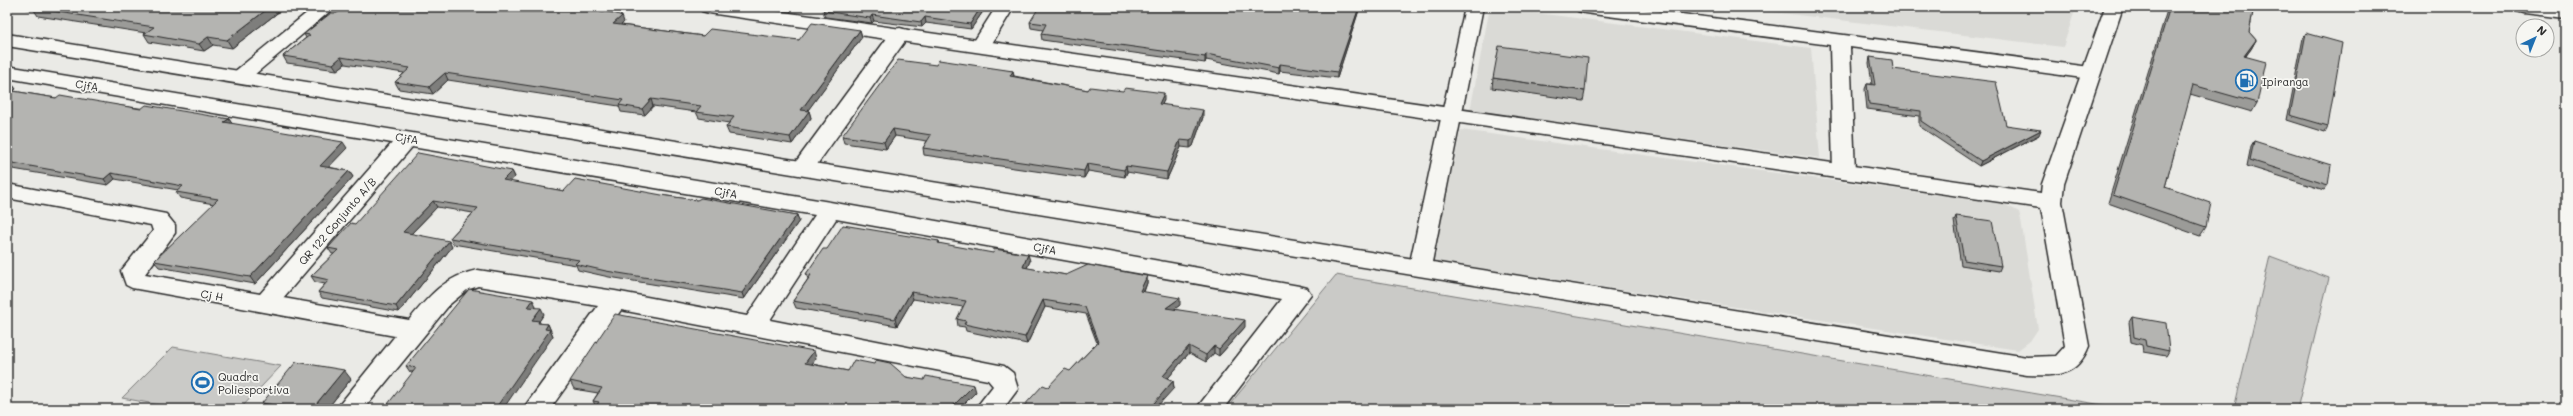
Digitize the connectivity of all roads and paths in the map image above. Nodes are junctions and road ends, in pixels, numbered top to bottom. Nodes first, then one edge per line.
1 (326, 7) edge
2 (709, 7) edge
3 (1005, 7) edge
4 (1474, 7) edge
5 (1585, 7) edge
6 (2114, 7) edge
7 (2524, 7) edge
8 (2566, 12) edge
9 (1684, 13) edge
10 (900, 34) junction
11 (7, 40) edge
12 (1840, 41) junction
13 (981, 46) junction
14 (7, 72) edge
15 (2090, 74) junction
16 (241, 76) junction
17 (1454, 116) junction
18 (408, 138) junction
19 (803, 168) junction
20 (1844, 172) junction
21 (7, 191) edge
22 (2051, 202) junction
23 (830, 210) junction
24 (1420, 267) junction
25 (615, 300) junction
26 (265, 304) junction
27 (754, 325) junction
28 (414, 330) junction
29 (349, 409) edge
30 (536, 409) edge
31 (988, 409) edge
32 (1209, 409) edge

1 - 16 street
2 - 10 street
3 - 13 street
4 - 17 street
5 - 9 street
6 - 15 street
7 - 8 street
9 - 12 street
10 - 13 street
10 - 19 street
11 - 16 street
12 - 15 street
12 - 20 street
13 - 17 street
14 - 18 street, CjfA
15 - 22 street
16 - 19 street
17 - 20 street
17 - 24 street
18 - 23 street, CjfA
18 - 26 street, QR 122 Conjunto A/B
19 - 24 street
20 - 22 street
21 - 26 street, Cj H
22 - 24 street
23 - 27 street
23 - 32 street, CjfA
25 - 27 street
25 - 28 street
25 - 30 street
26 - 28 street, Cj H
27 - 31 street
28 - 29 street

